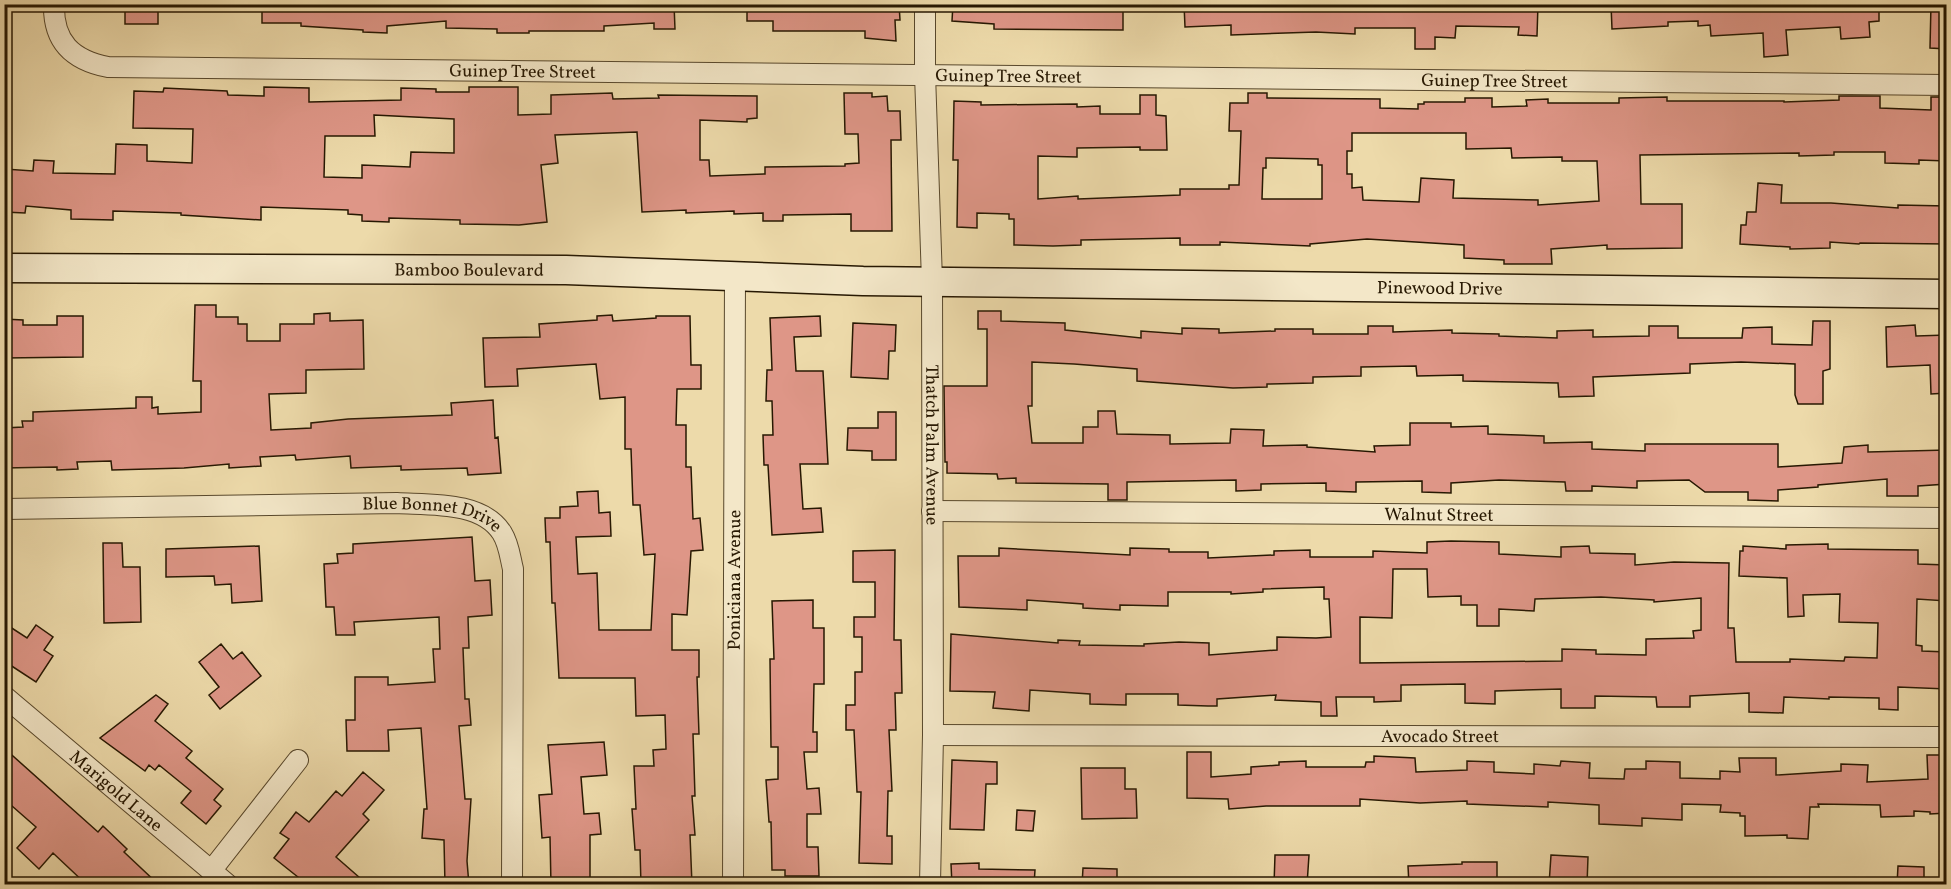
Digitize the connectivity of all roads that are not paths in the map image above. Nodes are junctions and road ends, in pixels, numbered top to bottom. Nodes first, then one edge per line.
1 (54, 4) edge
2 (925, 4) edge
3 (925, 74) junction
4 (1947, 85) edge
5 (4, 268) edge
6 (735, 276) junction
7 (932, 281) junction
8 (1947, 294) edge
9 (4, 509) edge
10 (932, 511) junction
11 (1947, 518) edge
12 (4, 696) edge
13 (933, 735) junction
14 (1947, 737) edge
15 (298, 760) dead end
16 (211, 871) junction
17 (227, 885) edge
18 (512, 885) edge
19 (733, 885) edge
20 (930, 885) edge

1 - 3 street, Guinep Tree Street
2 - 3 street, Thatch Palm Avenue
3 - 4 street, Guinep Tree Street
3 - 7 street, Thatch Palm Avenue
5 - 6 main road, Bamboo Boulevard
6 - 7 main road, Bamboo Boulevard
6 - 19 street, Poniciana Avenue
7 - 8 main road, Pinewood Drive
7 - 10 street, Thatch Palm Avenue
9 - 18 street, Blue Bonnet Drive
10 - 11 street, Walnut Street
10 - 13 street, Thatch Palm Avenue
12 - 16 street, Marigold Lane
13 - 14 street, Avocado Street
13 - 20 street, Thatch Palm Avenue
15 - 16 street
16 - 17 street, Marigold Lane

